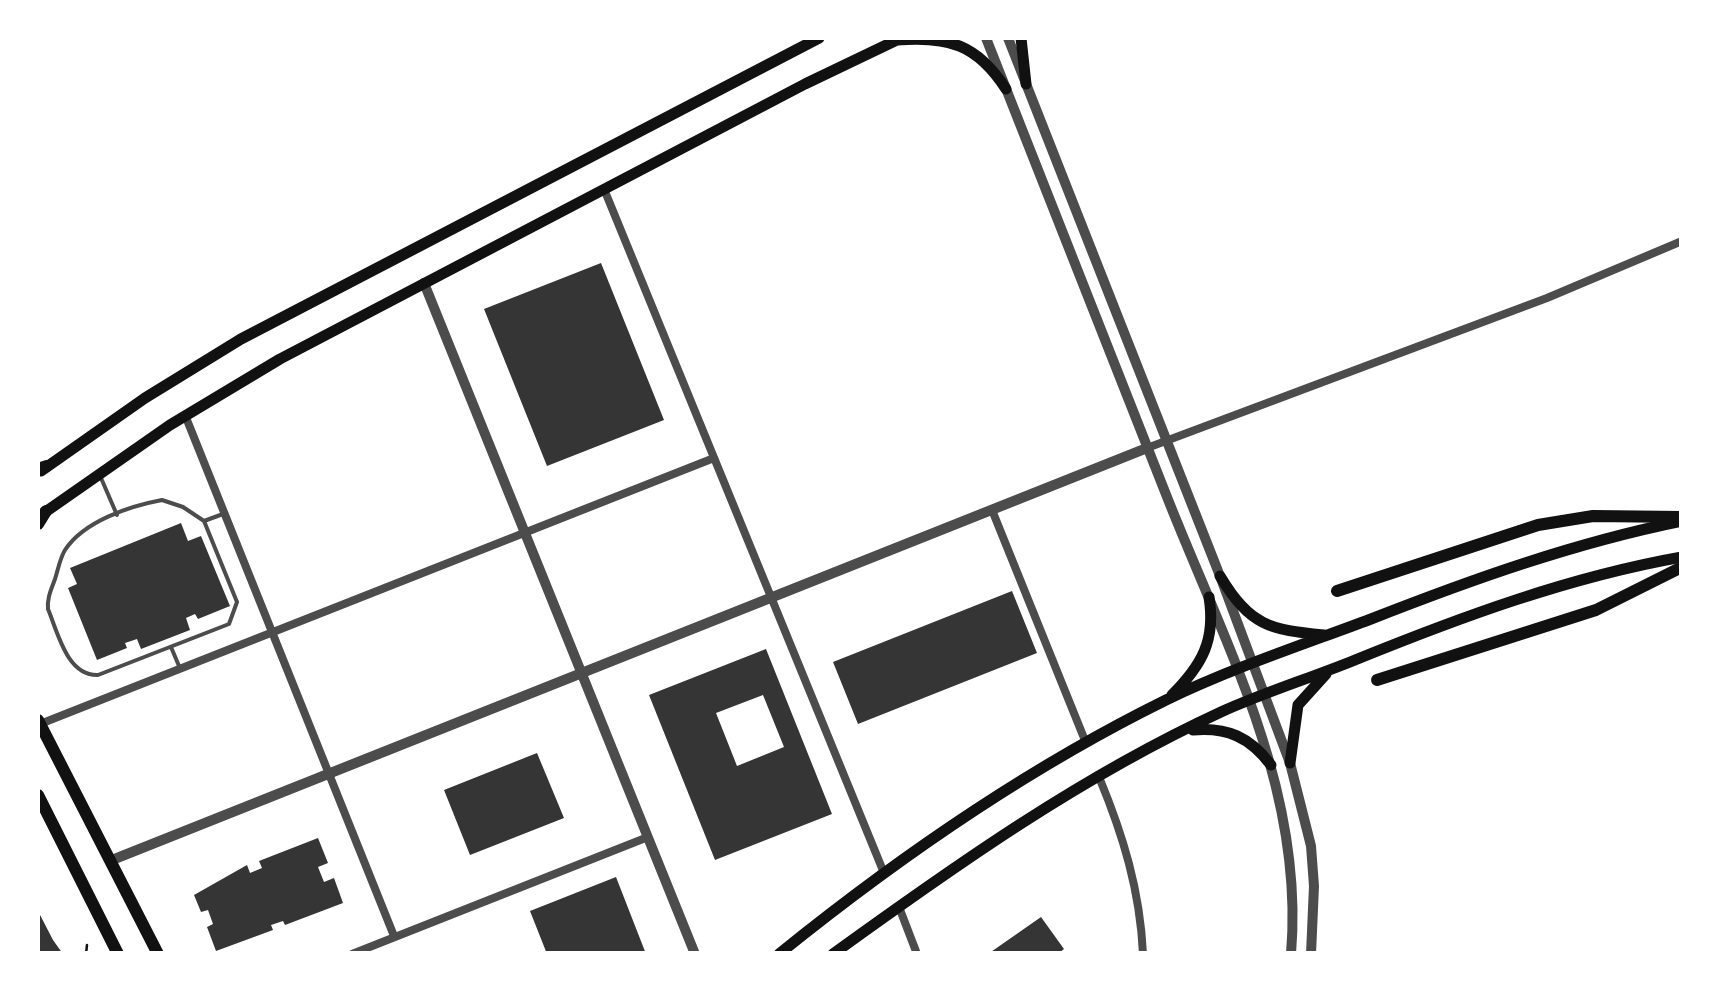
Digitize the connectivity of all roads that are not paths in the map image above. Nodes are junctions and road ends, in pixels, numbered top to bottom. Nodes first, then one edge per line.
1 (818, 38) edge
2 (986, 38) edge
3 (1008, 38) edge
4 (1022, 38) edge
5 (899, 39) edge
6 (1026, 84) junction
7 (1006, 89) junction
8 (604, 189) junction
9 (1682, 240) edge
10 (424, 283) junction
11 (185, 415) junction
12 (1167, 440) junction
13 (1148, 448) junction
14 (714, 458) junction
15 (41, 470) edge
16 (99, 472) junction
17 (992, 510) junction
18 (225, 513) junction
19 (117, 515) junction
20 (40, 517) edge
21 (1682, 519) edge
22 (204, 522) junction
23 (525, 532) junction
24 (1682, 558) edge
25 (1682, 567) edge
26 (1220, 576) junction
27 (1337, 591) dead end
28 (1209, 597) junction
29 (772, 598) junction
30 (272, 632) junction
31 (1328, 635) junction
32 (171, 647) junction
33 (1253, 663) junction
34 (180, 668) junction
35 (1333, 668) junction
36 (1238, 670) junction
37 (582, 674) junction
38 (1377, 680) dead end
39 (1264, 694) junction
40 (1166, 700) junction
41 (1248, 700) junction
42 (38, 722) edge
43 (1184, 732) junction
44 (1086, 743) junction
45 (1290, 763) junction
46 (1270, 765) junction
47 (330, 775) junction
48 (1099, 777) junction
49 (38, 795) edge
50 (648, 837) junction
51 (112, 860) junction
52 (884, 873) junction
53 (899, 906) junction
54 (394, 936) junction
55 (118, 954) edge
56 (158, 954) edge
57 (352, 954) edge
58 (695, 954) edge
59 (780, 954) edge
60 (833, 954) edge
61 (916, 954) edge
62 (1143, 954) edge
63 (1291, 954) edge
64 (1311, 954) edge

1 - 15 main road
2 - 7 street
3 - 6 street
4 - 6 main road
5 - 7 main road
5 - 8 main road
6 - 12 street
7 - 13 street
8 - 10 main road
8 - 14 street
9 - 12 street
10 - 11 main road
10 - 23 street
11 - 16 main road
11 - 18 street
12 - 13 street
12 - 26 street
13 - 17 street
13 - 28 street
14 - 23 street
14 - 29 street
16 - 19 lane
16 - 20 main road
17 - 29 street
17 - 44 street
18 - 22 lane
18 - 30 street
19 - 22 lane
19 - 32 lane
21 - 27 main road
21 - 31 main road
22 - 32 lane
23 - 30 street
23 - 37 street
24 - 35 main road
25 - 38 main road
26 - 31 main road
26 - 33 street
28 - 36 street
28 - 40 main road
29 - 37 street
29 - 52 street
30 - 34 street
30 - 47 street
31 - 33 main road
32 - 34 lane
33 - 36 main road
33 - 39 street
34 - 42 street
35 - 39 main road
35 - 45 main road
36 - 40 main road
36 - 41 street
37 - 47 street
37 - 50 street
39 - 41 main road
39 - 45 street
40 - 44 main road
41 - 43 main road
41 - 46 street
42 - 51 main road
43 - 46 main road
43 - 48 main road
44 - 52 main road
45 - 64 street
46 - 63 street
47 - 51 street
47 - 54 street
48 - 53 main road
48 - 62 street
49 - 55 main road
50 - 54 street
50 - 58 street
51 - 56 main road
52 - 59 main road
53 - 60 main road
53 - 61 street
54 - 57 street

